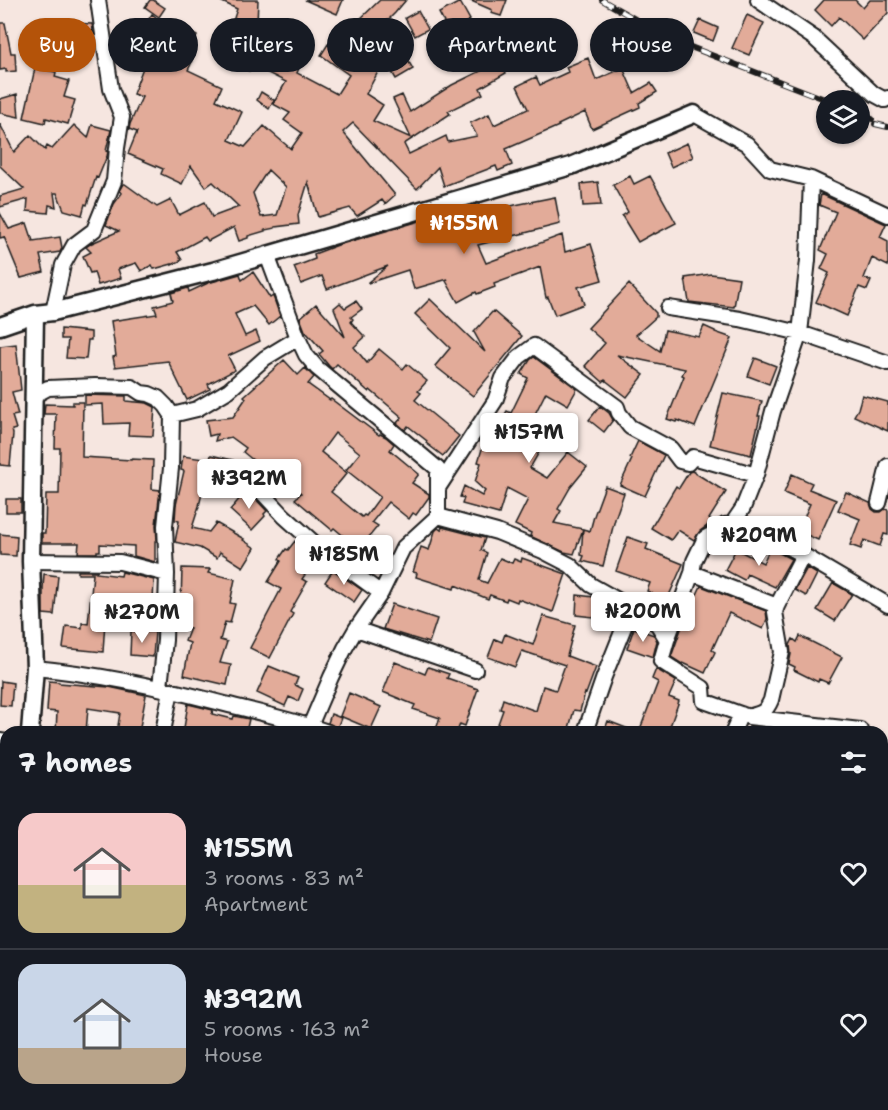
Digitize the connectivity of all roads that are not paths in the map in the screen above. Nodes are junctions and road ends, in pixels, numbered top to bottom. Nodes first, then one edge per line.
1 (98, 0) edge
2 (758, 0) edge
3 (888, 98) edge
4 (694, 114) joint
5 (811, 179) junction
6 (888, 215) edge
7 (267, 255) junction
8 (668, 308) dead end
9 (53, 312) junction
10 (35, 314) junction
11 (0, 326) edge
12 (800, 333) junction
13 (297, 338) junction
14 (888, 363) edge
15 (33, 396) junction
16 (172, 415) junction
17 (888, 466) edge
18 (245, 474) dead end
19 (756, 475) junction
20 (438, 488) junction
21 (879, 502) dead end
22 (438, 516) junction
23 (737, 520) junction
24 (803, 555) junction
25 (31, 561) junction
26 (692, 573) junction
27 (167, 574) junction
28 (381, 593) junction
29 (888, 605) edge
30 (777, 606) junction
31 (632, 607) junction
32 (674, 620) junction
33 (658, 625) junction
34 (356, 629) junction
35 (667, 640) junction
36 (35, 668) junction
37 (475, 670) dead end
38 (165, 689) junction
39 (745, 715) junction
40 (30, 726) edge
41 (163, 726) edge
42 (288, 726) edge
43 (310, 726) joint
44 (587, 726) edge
45 (737, 726) edge
46 (829, 726) edge

1 - 9 street
2 - 3 street
4 - 5 street
4 - 7 street
5 - 6 street
5 - 12 street
7 - 9 street
7 - 13 street
8 - 12 street
9 - 10 street
10 - 11 street
10 - 15 street
12 - 14 street
12 - 19 street
13 - 16 street
13 - 20 street
15 - 16 street
15 - 25 street
16 - 27 street
17 - 21 street
18 - 28 street
19 - 20 street
19 - 23 street
20 - 22 street
22 - 28 street
22 - 31 street
23 - 24 street
23 - 26 street
24 - 29 street
24 - 30 street
25 - 27 street
25 - 36 street
26 - 30 street
26 - 32 street
27 - 38 street
28 - 34 street
30 - 39 street
31 - 33 street
31 - 44 street
32 - 33 street
32 - 35 street
33 - 35 street
34 - 37 street
34 - 43 street
35 - 39 street
36 - 38 street
36 - 40 street
38 - 41 street
38 - 42 street
39 - 45 street
39 - 46 street
42 - 43 street

